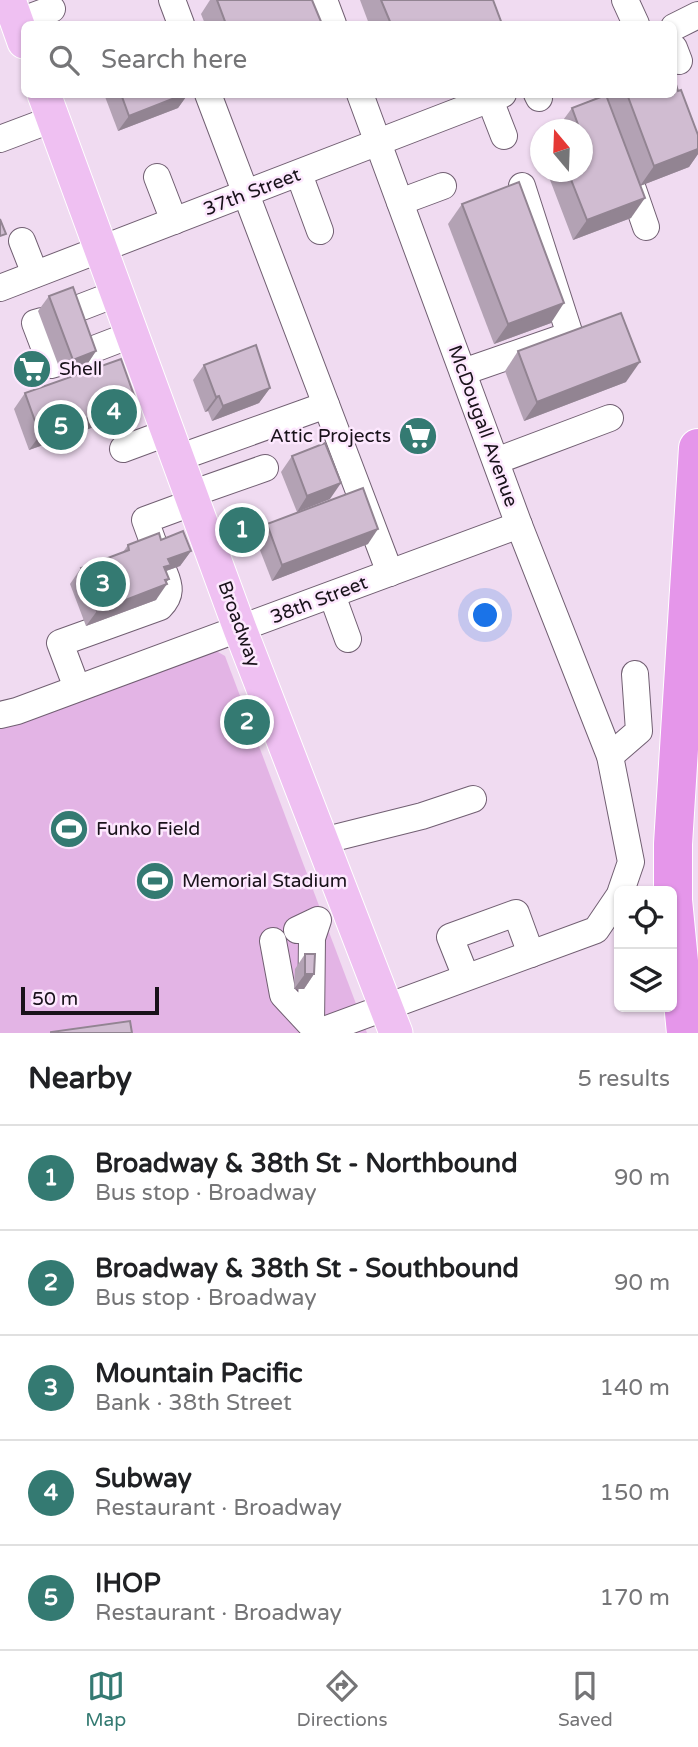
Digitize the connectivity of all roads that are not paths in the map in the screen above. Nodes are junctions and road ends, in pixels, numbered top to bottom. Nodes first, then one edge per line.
1 (172, 0) edge
2 (324, 0) edge
3 (625, 0) edge
4 (52, 9) dead end
5 (698, 15) edge
6 (180, 21) edge
7 (332, 21) edge
8 (635, 21) edge
9 (17, 22) edge
10 (677, 26) edge
11 (210, 98) edge
12 (361, 98) edge
13 (494, 98) edge
14 (497, 98) edge
15 (49, 107) edge
16 (504, 136) dead end
17 (0, 139) edge
18 (378, 144) junction
19 (619, 152) edge
20 (299, 174) junction
21 (157, 177) dead end
22 (443, 186) dead end
23 (522, 186) edge
24 (245, 194) junction
25 (400, 202) junction
26 (174, 221) junction
27 (646, 227) dead end
28 (320, 231) dead end
29 (22, 241) dead end
30 (102, 248) junction
31 (35, 274) junction
32 (0, 288) edge
33 (118, 293) junction
34 (133, 334) junction
35 (463, 372) junction
36 (326, 405) junction
37 (610, 418) dead end
38 (173, 445) junction
39 (698, 448) edge
40 (123, 449) dead end
41 (496, 461) junction
42 (265, 468) dead end
43 (193, 498) junction
44 (529, 528) junction
45 (390, 573) junction
46 (331, 595) junction
47 (240, 629) junction
48 (348, 639) dead end
49 (635, 674) dead end
50 (77, 688) junction
51 (0, 715) edge
52 (610, 756) junction
53 (473, 799) dead end
54 (322, 842) junction
55 (623, 886) edge
56 (614, 903) edge
57 (309, 925) junction
58 (531, 954) junction
59 (466, 977) junction
60 (391, 1020) edge
61 (314, 1030) edge
62 (687, 1033) edge

1 - 6 street
2 - 7 street
3 - 8 street
4 - 9 street
5 - 10 street
11 - 24 street
12 - 18 street, McDougall Avenue
13 - 18 street, 37th Street
14 - 16 street
15 - 17 street
15 - 30 main road, Broadway
18 - 20 street, 37th Street
18 - 25 street, McDougall Avenue
19 - 27 street
20 - 24 street, 37th Street
20 - 28 street
21 - 26 street
22 - 25 street
23 - 35 street
24 - 26 street, 37th Street
24 - 36 street
25 - 35 street, McDougall Avenue
26 - 30 street, 37th Street
29 - 31 street
30 - 31 street, 37th Street
30 - 33 main road, Broadway
31 - 32 street, 37th Street
33 - 34 main road, Broadway
33 - 34 street
34 - 38 main road, Broadway
35 - 41 street, McDougall Avenue
36 - 38 street
36 - 45 street
37 - 41 street
38 - 40 street
38 - 43 main road, Broadway
39 - 62 highway
41 - 44 street, McDougall Avenue
42 - 43 street
43 - 47 main road, Broadway
43 - 50 street
44 - 45 street, 38th Street
44 - 52 street, McDougall Avenue
45 - 46 street, 38th Street
46 - 47 street, 38th Street
46 - 48 street
47 - 50 street, 38th Street
47 - 54 main road, Broadway
49 - 52 street
50 - 51 street, 38th Street
52 - 55 street, McDougall Avenue
53 - 54 street
54 - 57 main road, Broadway
56 - 58 street, McDougall Avenue
57 - 60 main road, Broadway
57 - 61 street
57 - 61 street
58 - 59 street, McDougall Avenue
58 - 59 street
59 - 60 street, McDougall Avenue
60 - 61 street, McDougall Avenue

